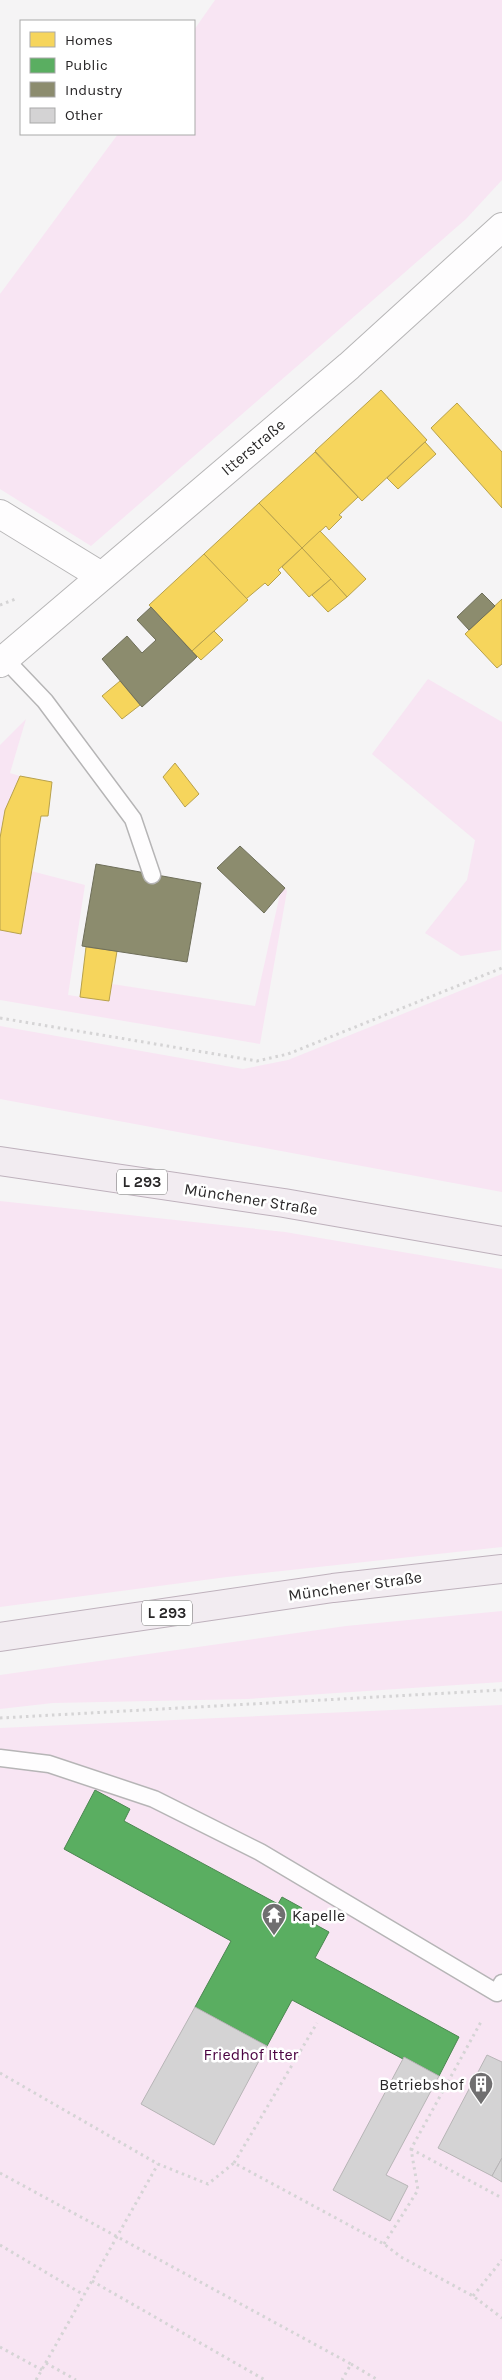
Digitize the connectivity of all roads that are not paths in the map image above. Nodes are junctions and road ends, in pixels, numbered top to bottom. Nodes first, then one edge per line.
1 (502, 227) edge
2 (0, 514) edge
3 (101, 576) junction
4 (2, 660) edge
5 (152, 875) dead end
6 (0, 1161) edge
7 (502, 1241) edge
8 (502, 1569) edge
9 (0, 1637) edge
10 (0, 1758) edge
11 (499, 1988) edge

1 - 3 street, Itterstraße
2 - 3 street
3 - 4 street, Itterstraße
4 - 5 lane
6 - 7 main road, Münchener Straße / L 293
8 - 9 main road, Münchener Straße / L 293
10 - 11 lane

